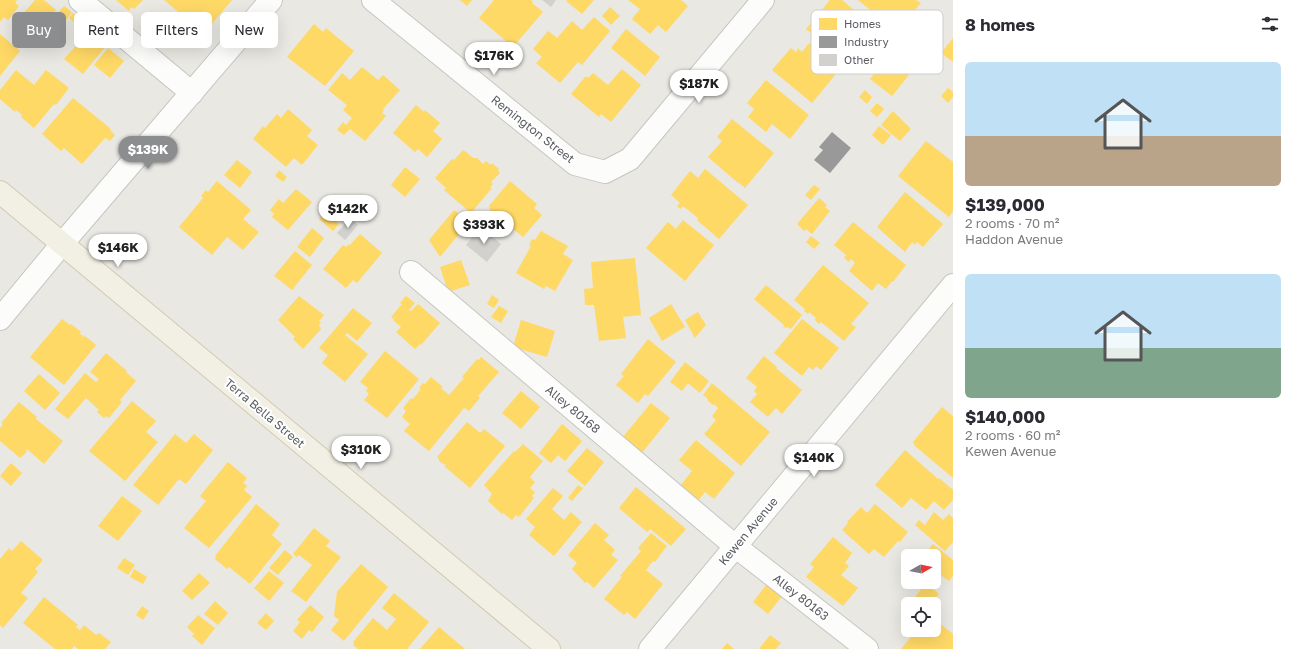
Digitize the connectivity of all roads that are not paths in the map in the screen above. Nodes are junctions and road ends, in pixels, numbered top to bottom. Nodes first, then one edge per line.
1 (80, 0) edge
2 (271, 0) edge
3 (373, 0) edge
4 (764, 0) edge
5 (192, 93) junction
6 (0, 192) edge
7 (62, 244) junction
8 (411, 272) dead end
9 (953, 285) edge
10 (0, 319) edge
11 (735, 546) junction
12 (549, 649) edge
13 (650, 649) edge
14 (867, 649) edge

1 - 5 street
2 - 5 street
3 - 4 street, Remington Street
5 - 7 street
6 - 7 main road, Terra Bella Street
7 - 10 street
7 - 12 main road, Terra Bella Street
8 - 11 street, Alley 80168
9 - 11 street, Kewen Avenue
11 - 13 street, Kewen Avenue
11 - 14 street, Alley 80163

